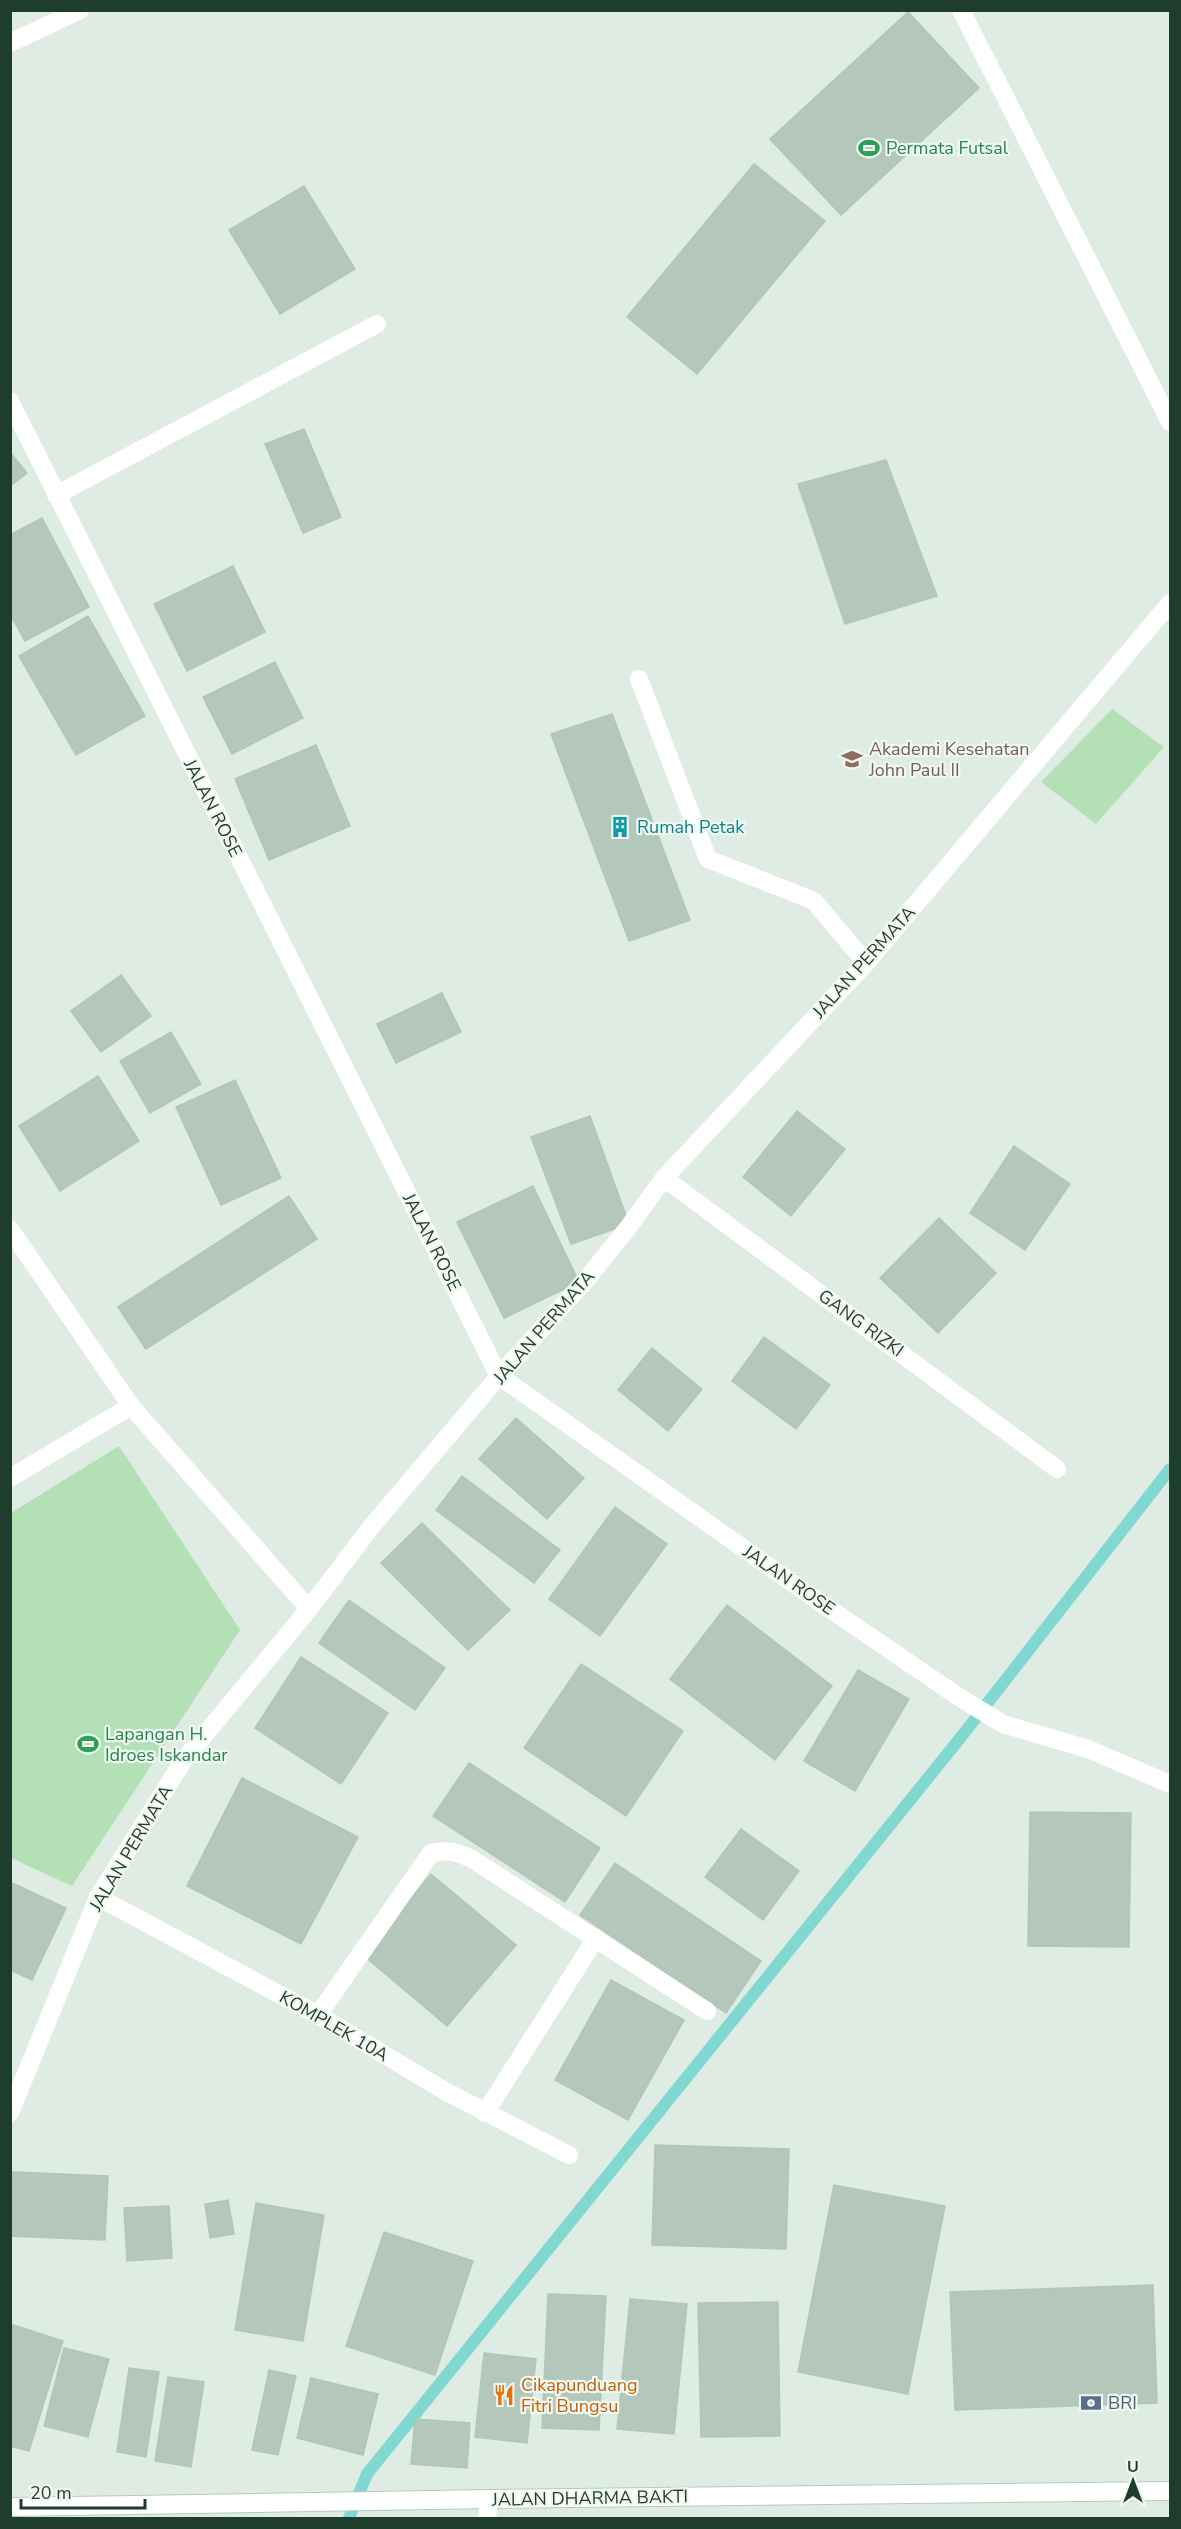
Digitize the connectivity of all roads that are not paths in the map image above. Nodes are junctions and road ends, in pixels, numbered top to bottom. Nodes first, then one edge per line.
1 (80, 10) edge
2 (961, 10) edge
3 (10, 43) edge
4 (377, 324) dead end
5 (10, 401) edge
6 (1170, 422) edge
7 (56, 495) junction
8 (1170, 603) edge
9 (639, 679) dead end
10 (866, 963) junction
11 (664, 1178) junction
12 (10, 1229) edge
13 (499, 1376) junction
14 (131, 1406) junction
15 (1058, 1469) dead end
16 (10, 1478) edge
17 (309, 1609) junction
18 (1170, 1784) edge
19 (98, 1898) junction
20 (596, 1938) junction
21 (707, 2011) dead end
22 (318, 2015) junction
23 (10, 2113) edge
24 (485, 2113) junction
25 (569, 2155) dead end
26 (1170, 2491) edge
27 (489, 2499) junction
28 (10, 2507) edge
29 (94, 2512) edge
30 (487, 2518) edge

1 - 3 street
2 - 6 street
4 - 7 street
5 - 7 street, JALAN ROSE
7 - 13 street, JALAN ROSE
8 - 10 street, JALAN PERMATA
9 - 10 street
10 - 11 street, JALAN PERMATA
11 - 13 street, JALAN PERMATA
11 - 15 street, GANG RIZKI
12 - 14 street
13 - 17 street, JALAN PERMATA
13 - 18 street, JALAN ROSE
14 - 16 street
14 - 17 street
17 - 19 street, JALAN PERMATA
19 - 22 street, KOMPLEK 10A
19 - 23 street, JALAN PERMATA
20 - 21 street
20 - 22 street
20 - 24 street
22 - 24 street, KOMPLEK 10A
24 - 25 street, KOMPLEK 10A
26 - 27 street, JALAN DHARMA BAKTI
27 - 29 street, JALAN DHARMA BAKTI
27 - 30 street
28 - 29 street, JALAN DHARMA BAKTI

